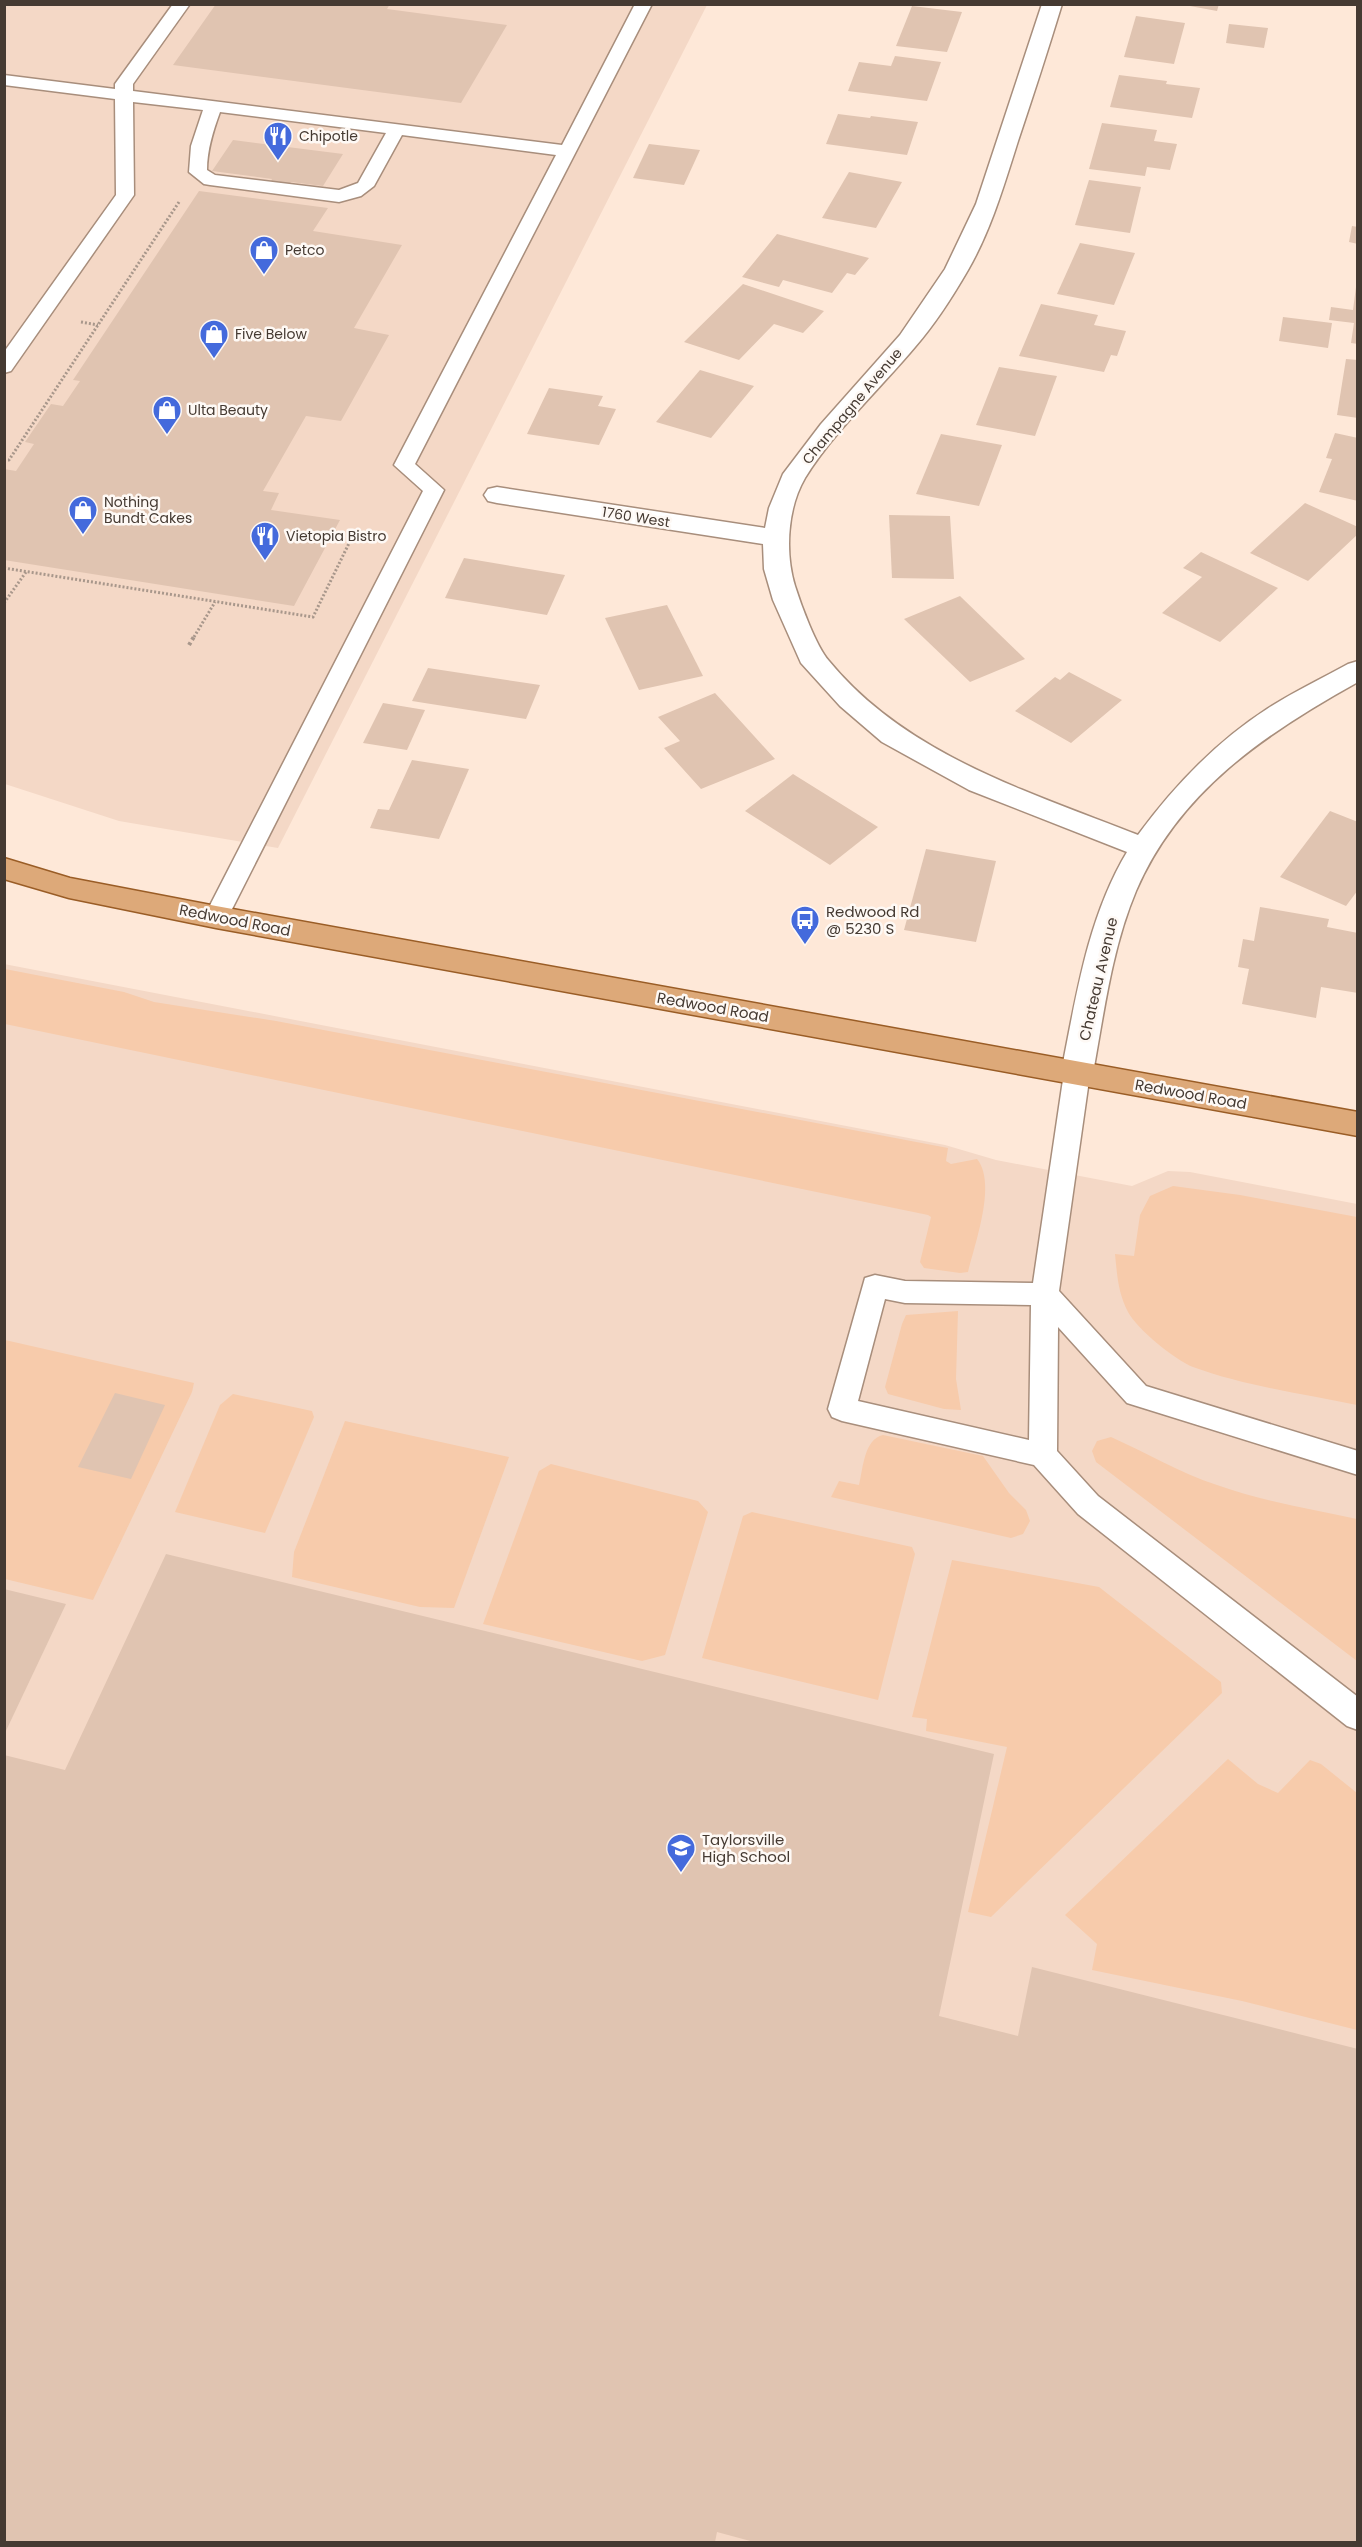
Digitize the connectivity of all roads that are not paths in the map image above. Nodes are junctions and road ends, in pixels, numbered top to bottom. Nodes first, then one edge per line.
1 (182, 4) edge
2 (644, 4) edge
3 (1052, 4) edge
4 (4, 80) edge
5 (124, 96) junction
6 (214, 105) junction
7 (397, 129) junction
8 (568, 151) junction
9 (4, 367) edge
10 (497, 495) dead end
11 (776, 538) junction
12 (1358, 670) edge
13 (1144, 848) junction
14 (4, 868) edge
15 (4, 886) edge
16 (69, 888) junction
17 (216, 917) junction
18 (1077, 1073) junction
19 (1358, 1124) edge
20 (1045, 1294) junction
21 (1044, 1455) junction
22 (1358, 1463) edge
23 (1358, 1716) edge

1 - 5 lane
2 - 8 lane
3 - 11 street, Champagne Avenue
4 - 5 lane
5 - 6 lane
5 - 9 lane
6 - 7 lane
6 - 7 lane
7 - 8 lane
8 - 17 lane
10 - 11 street, 1760 West
11 - 13 street, Champagne Avenue
12 - 13 street, Chateau Avenue
13 - 18 street, Chateau Avenue
14 - 16 main road, Redwood Road
15 - 16 main road, Redwood Road
16 - 17 main road, Redwood Road
17 - 18 main road, Redwood Road
18 - 19 main road, Redwood Road
18 - 20 lane
20 - 21 lane
20 - 21 lane
20 - 22 lane
21 - 23 lane

